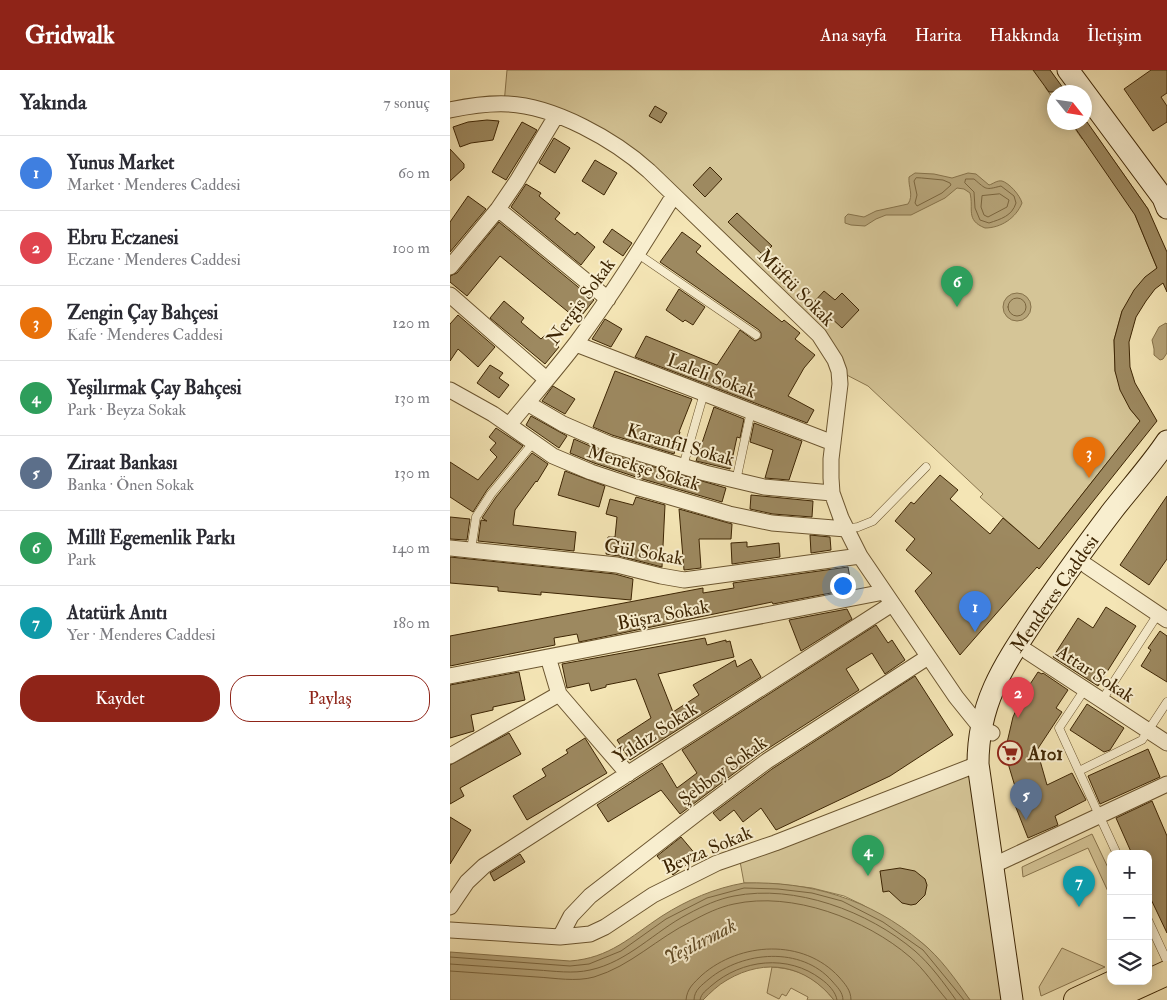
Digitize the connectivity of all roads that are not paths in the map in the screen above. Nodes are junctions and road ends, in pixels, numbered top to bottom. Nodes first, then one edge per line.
1 (1068, 70) edge
2 (1084, 70) edge
3 (450, 110) edge
4 (556, 116) junction
5 (1167, 182) edge
6 (674, 195) junction
7 (1167, 208) edge
8 (498, 209) junction
9 (638, 254) junction
10 (450, 267) edge
11 (450, 295) edge
12 (608, 299) junction
13 (756, 335) dead end
14 (576, 344) junction
15 (546, 379) junction
16 (450, 390) edge
17 (704, 393) junction
18 (527, 403) junction
19 (751, 411) junction
20 (509, 425) junction
21 (1167, 440) edge
22 (533, 443) junction
23 (833, 444) junction
24 (1167, 460) edge
25 (683, 466) junction
26 (926, 468) dead end
27 (736, 481) junction
28 (832, 493) junction
29 (846, 530) junction
30 (450, 548) edge
31 (471, 550) junction
32 (860, 556) junction
33 (1087, 566) junction
34 (888, 598) junction
35 (1160, 613) edge
36 (1028, 652) junction
37 (548, 657) junction
38 (928, 657) junction
39 (450, 676) edge
40 (1084, 689) junction
41 (559, 694) junction
42 (1102, 700) junction
43 (1167, 702) edge
44 (986, 731) junction
45 (1148, 731) junction
46 (1167, 743) edge
47 (450, 756) edge
48 (978, 764) junction
49 (1079, 771) junction
50 (628, 774) junction
51 (1167, 784) edge
52 (1100, 816) junction
53 (1116, 850) edge
54 (998, 863) junction
55 (450, 907) edge
56 (450, 930) edge
57 (1152, 933) edge
58 (560, 938) junction
59 (1162, 964) edge
60 (1108, 985) edge
61 (1012, 1000) edge
62 (1023, 1000) edge
63 (1076, 1000) edge
64 (1108, 1000) edge

1 - 7 street
2 - 5 street
3 - 4 street, Müftü Sokak
4 - 6 street, Müftü Sokak
4 - 8 street
6 - 9 street, Nergis Sokak
6 - 23 street, Müftü Sokak
8 - 10 street
8 - 12 street
9 - 12 street, Nergis Sokak
9 - 13 lane
11 - 15 street
12 - 14 street, Nergis Sokak
14 - 15 street, Nergis Sokak
14 - 17 street, Laleli Sokak
15 - 18 street, Nergis Sokak
16 - 20 street, Menekşe Sokak
17 - 19 street, Laleli Sokak
17 - 25 lane
18 - 20 street, Nergis Sokak
18 - 25 street, Karanfil Sokak
19 - 23 street, Laleli Sokak
19 - 27 lane
20 - 22 street, Menekşe Sokak
21 - 44 street, Menderes Caddesi
22 - 29 street, Menekşe Sokak
22 - 31 lane
23 - 28 street, Müftü Sokak
24 - 33 street, Menderes Caddesi
25 - 27 street, Karanfil Sokak
26 - 29 lane
27 - 28 street, Karanfil Sokak
28 - 29 street, Müftü Sokak
29 - 32 street, Müftü Sokak
30 - 31 street, Gül Sokak
31 - 32 street, Gül Sokak
32 - 34 street, Müftü Sokak
33 - 35 street
33 - 36 street, Menderes Caddesi
34 - 37 street, Büşra Sokak
34 - 38 street, Müftü Sokak
34 - 50 street, Yıldız Sokak
35 - 42 lane
36 - 40 street, Attar Sokak
36 - 44 street, Menderes Caddesi
37 - 39 street, Büşra Sokak
37 - 41 street
38 - 44 street, Müftü Sokak
38 - 58 street, Şebboy Sokak
40 - 42 street, Attar Sokak
40 - 49 lane
41 - 47 street
41 - 50 street
42 - 45 street, Attar Sokak
43 - 45 lane
44 - 48 street, Menderes Caddesi
44 - 54 street, Menderes Caddesi
45 - 46 street, Attar Sokak
45 - 49 lane
48 - 54 street, Menderes Caddesi
48 - 58 street, Beyza Sokak
49 - 52 lane
50 - 55 street, Yıldız Sokak
51 - 52 street
52 - 53 lane
52 - 54 street
54 - 61 street, Menderes Caddesi
54 - 62 street, Menderes Caddesi
56 - 58 street, Beyza Sokak
57 - 59 lane
59 - 64 main road
60 - 63 main road

